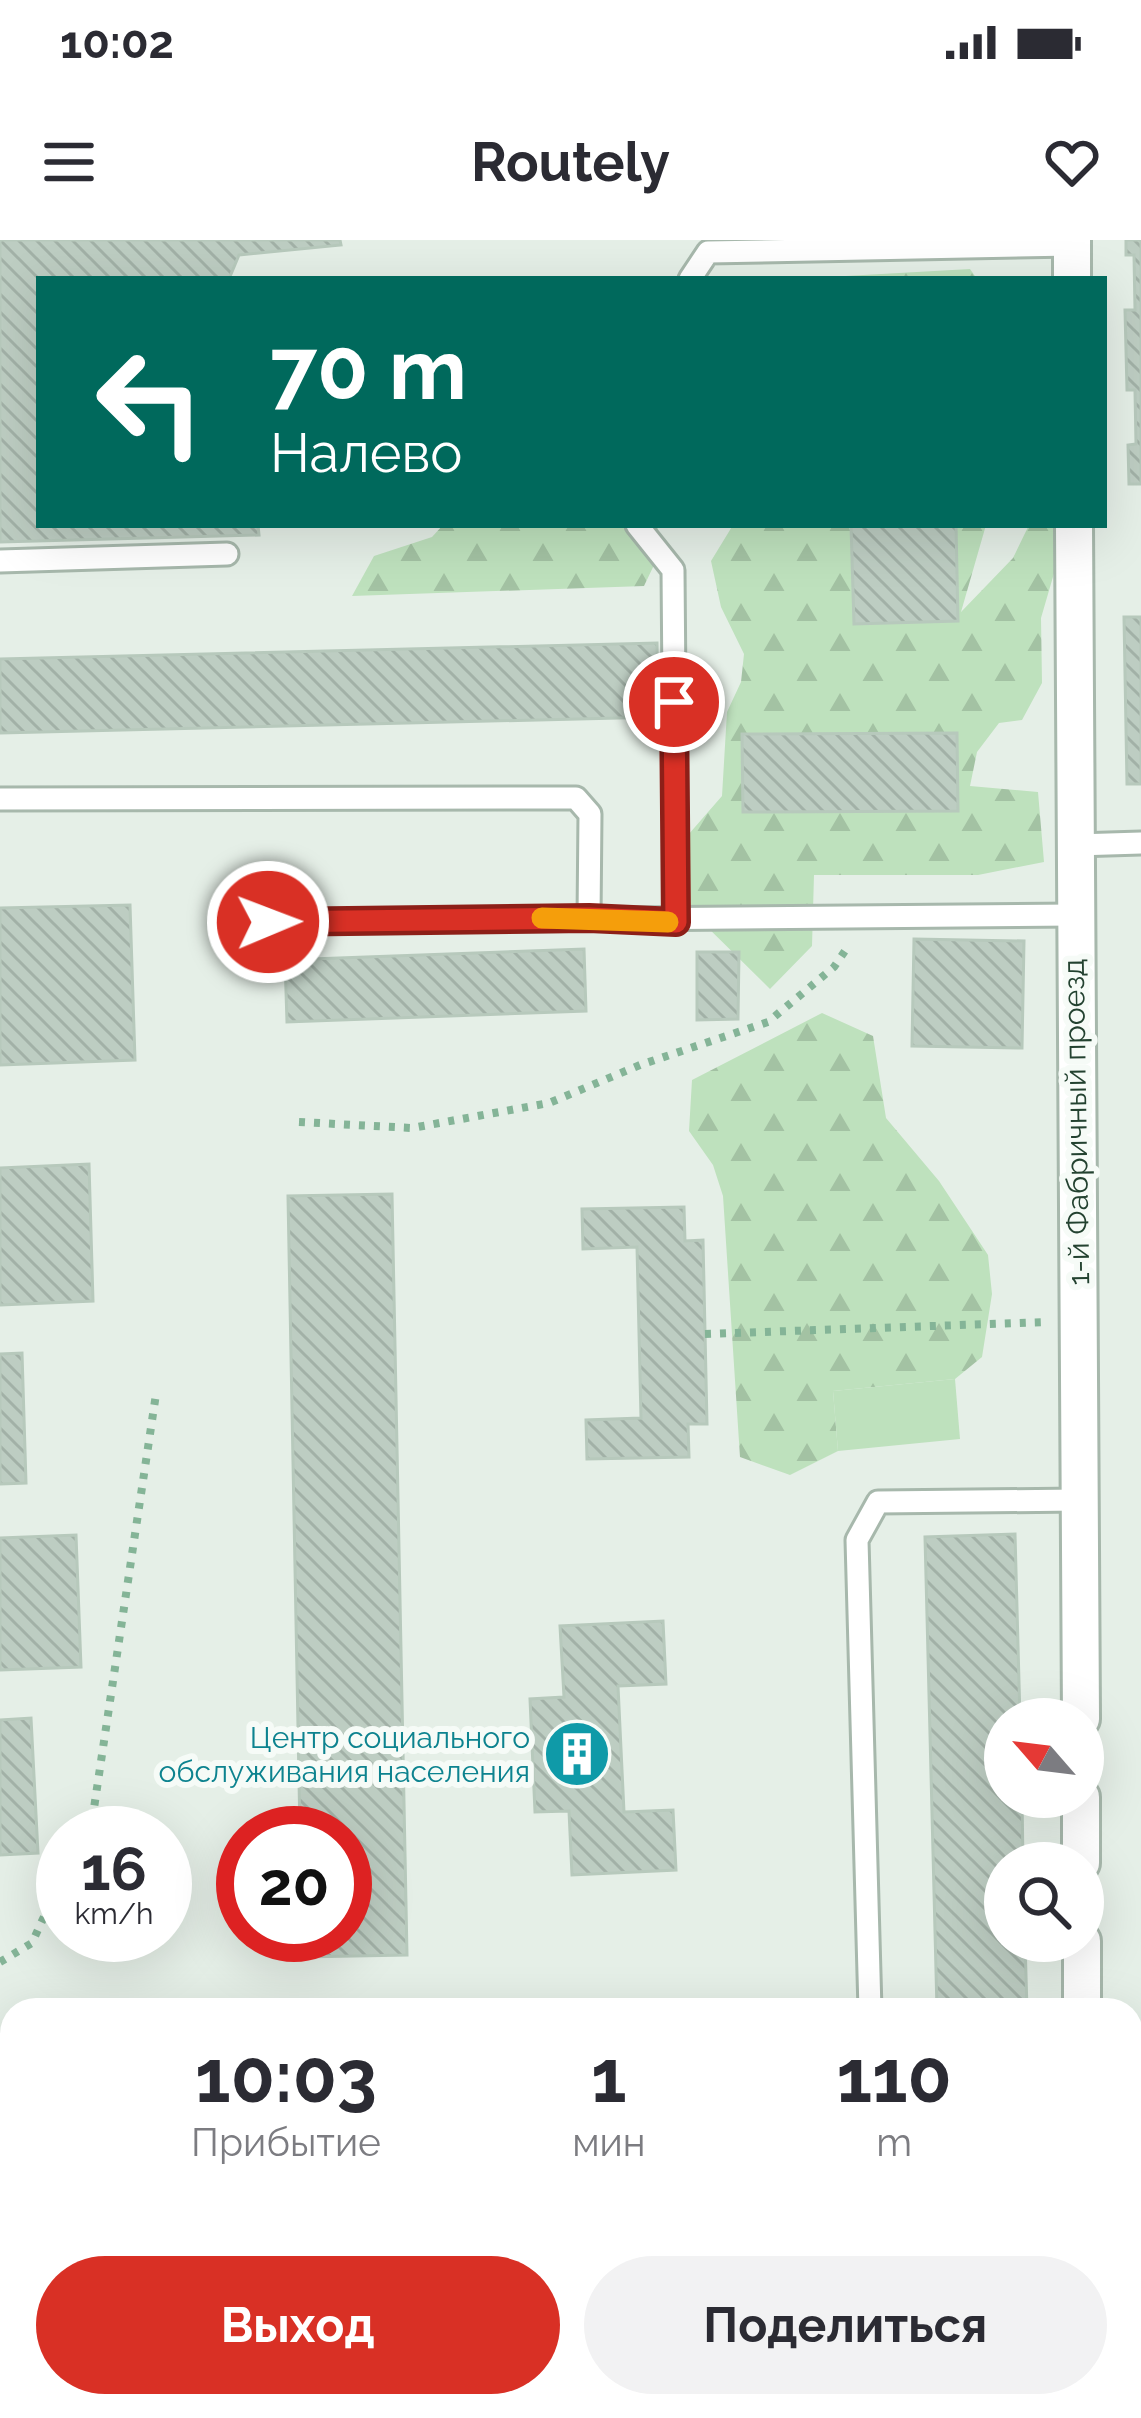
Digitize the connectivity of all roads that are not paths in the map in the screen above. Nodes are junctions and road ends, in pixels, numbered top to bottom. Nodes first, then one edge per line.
1 (1072, 254) edge
2 (692, 276) edge
3 (639, 528) edge
4 (1074, 528) edge
5 (226, 554) dead end
6 (0, 561) edge
7 (0, 799) edge
8 (1141, 843) edge
9 (1076, 845) junction
10 (1074, 915) junction
11 (589, 918) junction
12 (268, 922) dead end
13 (676, 922) junction
14 (1079, 1500) junction
15 (1081, 1698) edge
16 (1082, 1962) edge
17 (871, 1998) edge
18 (1082, 1998) edge

1 - 2 lane
3 - 13 lane
4 - 9 street, 1-й Фабричный проезд
5 - 6 lane
7 - 11 lane
8 - 9 lane
9 - 10 street, 1-й Фабричный проезд
10 - 13 lane
10 - 14 street, 1-й Фабричный проезд
11 - 12 lane
11 - 13 lane
14 - 15 street, 1-й Фабричный проезд
14 - 17 lane
16 - 18 street

